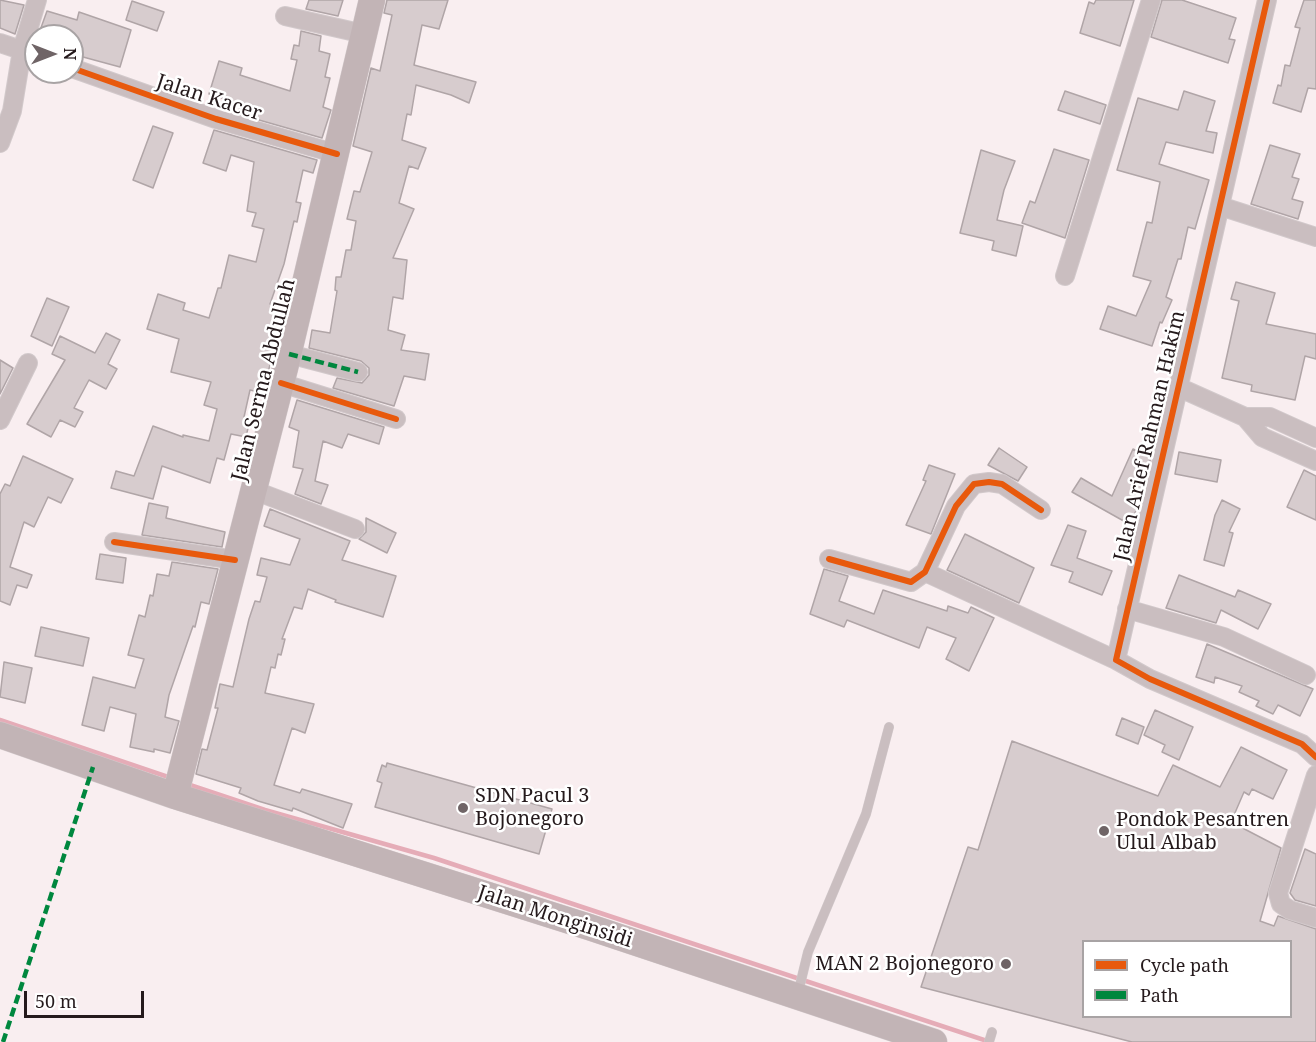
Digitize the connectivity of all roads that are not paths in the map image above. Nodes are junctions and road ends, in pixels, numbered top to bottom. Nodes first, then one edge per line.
1 (37, 0) edge
2 (372, 0) edge
3 (1151, 0) edge
4 (1264, 1) edge
5 (285, 16) dead end
6 (33, 24) edge
7 (364, 34) junction
8 (0, 43) edge
9 (24, 51) edge
10 (24, 70) edge
11 (84, 73) edge
12 (0, 143) edge
13 (337, 154) junction
14 (1220, 206) junction
15 (1316, 237) edge
16 (1065, 276) dead end
17 (289, 354) junction
18 (28, 363) dead end
19 (358, 372) dead end
20 (281, 383) junction
21 (1178, 387) junction
22 (1245, 417) junction
23 (396, 419) dead end
24 (0, 420) edge
25 (1316, 438) edge
26 (1316, 462) edge
27 (253, 490) junction
28 (1041, 510) dead end
29 (355, 529) dead end
30 (114, 542) dead end
31 (829, 559) dead end
32 (235, 560) junction
33 (925, 572) junction
34 (1128, 609) junction
35 (1116, 660) junction
36 (1306, 675) dead end
37 (889, 727) dead end
38 (0, 735) edge
39 (1316, 757) edge
40 (1316, 775) edge
41 (179, 783) junction
42 (1316, 918) edge
43 (798, 992) junction
44 (934, 1042) edge

1 - 6 street
2 - 7 main road, Jalan Serma Abdullah
3 - 16 street
4 - 14 street, Jalan Arief Rahman Hakim
5 - 7 street
7 - 13 main road, Jalan Serma Abdullah
8 - 9 street
10 - 12 street
11 - 13 street, Jalan Kacer
13 - 17 main road, Jalan Serma Abdullah
14 - 15 street
14 - 21 street, Jalan Arief Rahman Hakim
17 - 19 street
17 - 20 main road, Jalan Serma Abdullah
18 - 24 street
20 - 23 street
20 - 27 main road, Jalan Serma Abdullah
21 - 22 street
21 - 34 street, Jalan Arief Rahman Hakim
22 - 25 street
22 - 26 street
27 - 29 street
27 - 32 main road, Jalan Serma Abdullah
28 - 33 street
30 - 32 street
31 - 33 street
32 - 41 main road, Jalan Serma Abdullah
33 - 35 street
34 - 35 street, Jalan Arief Rahman Hakim
34 - 36 street
35 - 39 street
37 - 43 lane
38 - 41 main road, Jalan Monginsidi
40 - 42 street
41 - 43 main road, Jalan Monginsidi
43 - 44 main road, Jalan Monginsidi

